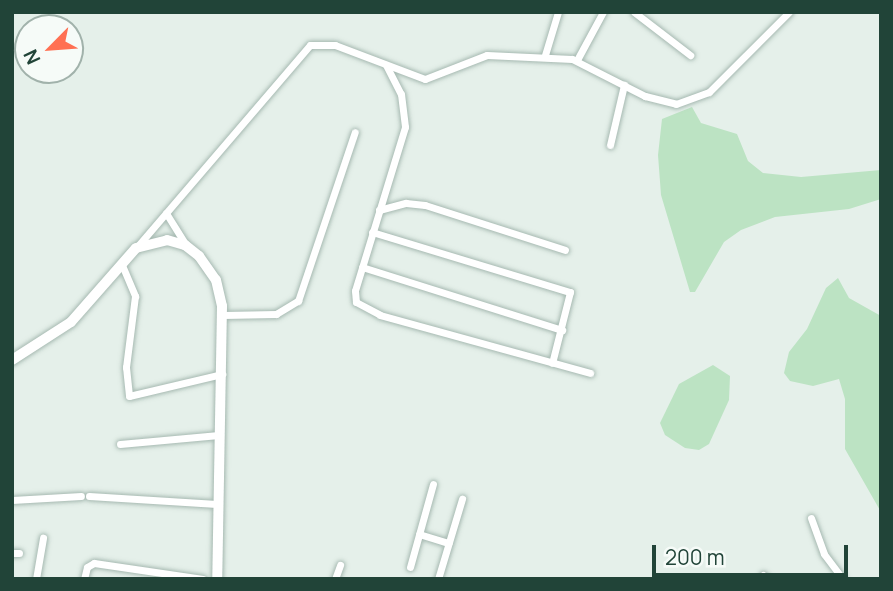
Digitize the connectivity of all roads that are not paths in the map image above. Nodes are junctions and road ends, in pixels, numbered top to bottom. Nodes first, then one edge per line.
1 (558, 12) edge
2 (603, 12) edge
3 (634, 12) edge
4 (789, 12) edge
5 (545, 55) junction
6 (690, 55) dead end
7 (577, 60) junction
8 (385, 64) junction
9 (624, 85) junction
10 (355, 132) dead end
11 (610, 145) dead end
12 (379, 210) junction
13 (166, 213) junction
14 (372, 232) junction
15 (185, 245) junction
16 (136, 248) junction
17 (565, 250) dead end
18 (122, 265) junction
19 (362, 267) junction
20 (223, 316) junction
21 (562, 330) junction
22 (12, 360) edge
23 (552, 363) junction
24 (590, 373) dead end
25 (222, 374) junction
26 (219, 435) junction
27 (120, 444) dead end
28 (433, 484) dead end
29 (462, 499) dead end
30 (12, 500) edge
31 (217, 503) junction
32 (811, 518) dead end
33 (419, 534) junction
34 (43, 538) dead end
35 (449, 543) junction
36 (340, 565) dead end
37 (410, 567) dead end
38 (36, 579) edge
39 (84, 579) edge
40 (203, 579) edge
41 (217, 579) edge
42 (335, 579) edge
43 (438, 579) edge
44 (843, 579) edge

1 - 5 street
2 - 7 street
3 - 6 street
4 - 9 street
5 - 7 street
5 - 8 street
7 - 9 street
8 - 12 street
8 - 13 street
9 - 11 street
10 - 20 street
12 - 14 street
12 - 17 street
13 - 15 street
13 - 16 street
14 - 19 street
14 - 21 street
15 - 16 street
15 - 20 street
16 - 18 street
18 - 22 street
18 - 25 street
19 - 21 street
19 - 23 street
20 - 25 street
21 - 23 street
23 - 24 street
25 - 26 street
26 - 27 street
26 - 31 street
28 - 33 street
29 - 35 street
30 - 31 street
31 - 41 street
32 - 44 street
33 - 35 street
33 - 37 street
34 - 38 street
35 - 43 street
36 - 42 street
39 - 40 street

